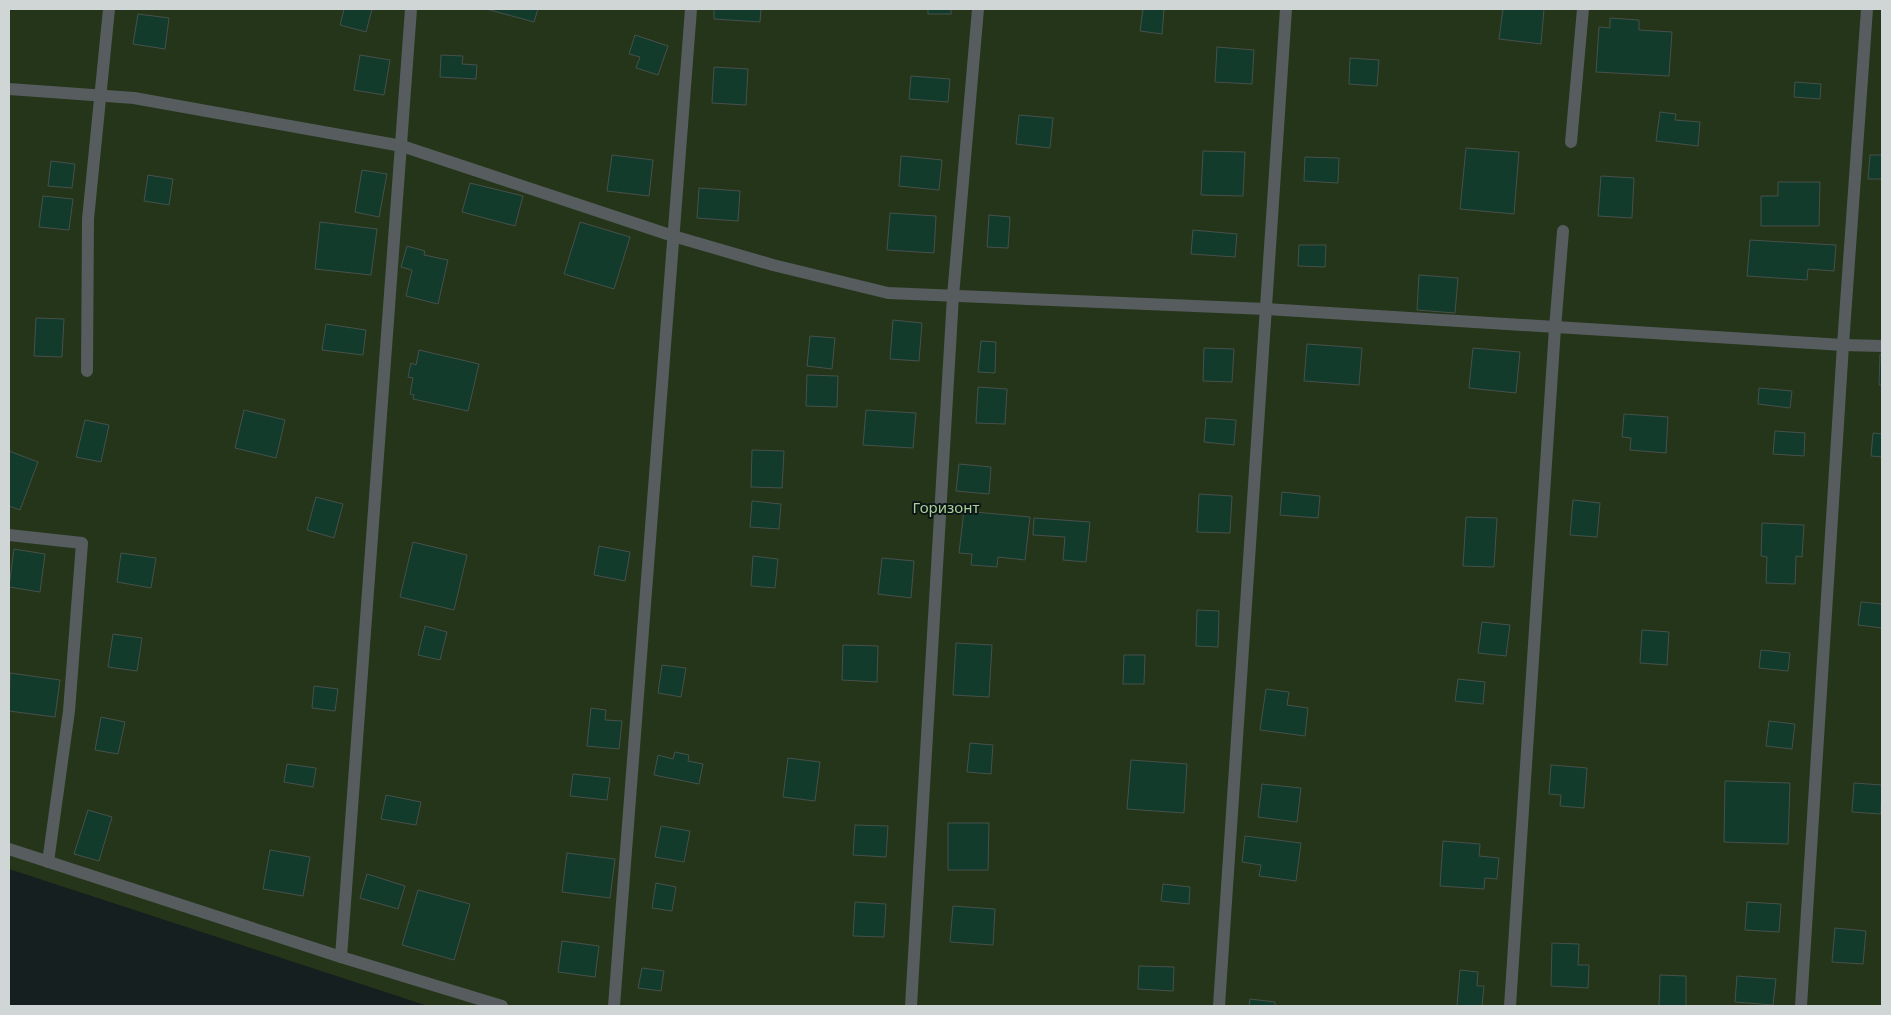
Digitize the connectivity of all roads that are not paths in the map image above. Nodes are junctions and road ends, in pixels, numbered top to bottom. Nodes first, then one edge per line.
1 (109, 9) edge
2 (411, 9) edge
3 (691, 9) edge
4 (978, 9) edge
5 (1286, 9) edge
6 (1583, 9) edge
7 (1867, 9) edge
8 (9, 89) edge
9 (100, 96) junction
10 (1571, 142) dead end
11 (402, 146) junction
12 (1563, 231) dead end
13 (673, 236) junction
14 (953, 296) junction
15 (1266, 310) junction
16 (1555, 328) junction
17 (1843, 345) junction
18 (1882, 346) edge
19 (87, 370) dead end
20 (9, 535) edge
21 (9, 849) edge
22 (48, 862) junction
23 (341, 957) junction
24 (502, 1006) edge
25 (614, 1006) edge
26 (912, 1006) edge
27 (1219, 1006) edge
28 (1510, 1006) edge
29 (1800, 1006) edge

1 - 9 lane
2 - 11 lane
3 - 13 lane
4 - 14 lane
5 - 15 lane
6 - 10 lane
7 - 17 lane
8 - 9 lane
9 - 11 lane
9 - 19 lane
11 - 13 lane
11 - 23 lane
12 - 16 lane
13 - 14 lane
13 - 25 lane
14 - 15 lane
14 - 26 lane
15 - 16 lane
15 - 27 lane
16 - 17 lane
16 - 28 lane
17 - 18 lane
17 - 29 lane
20 - 22 lane
21 - 22 lane
22 - 23 lane
23 - 24 lane

